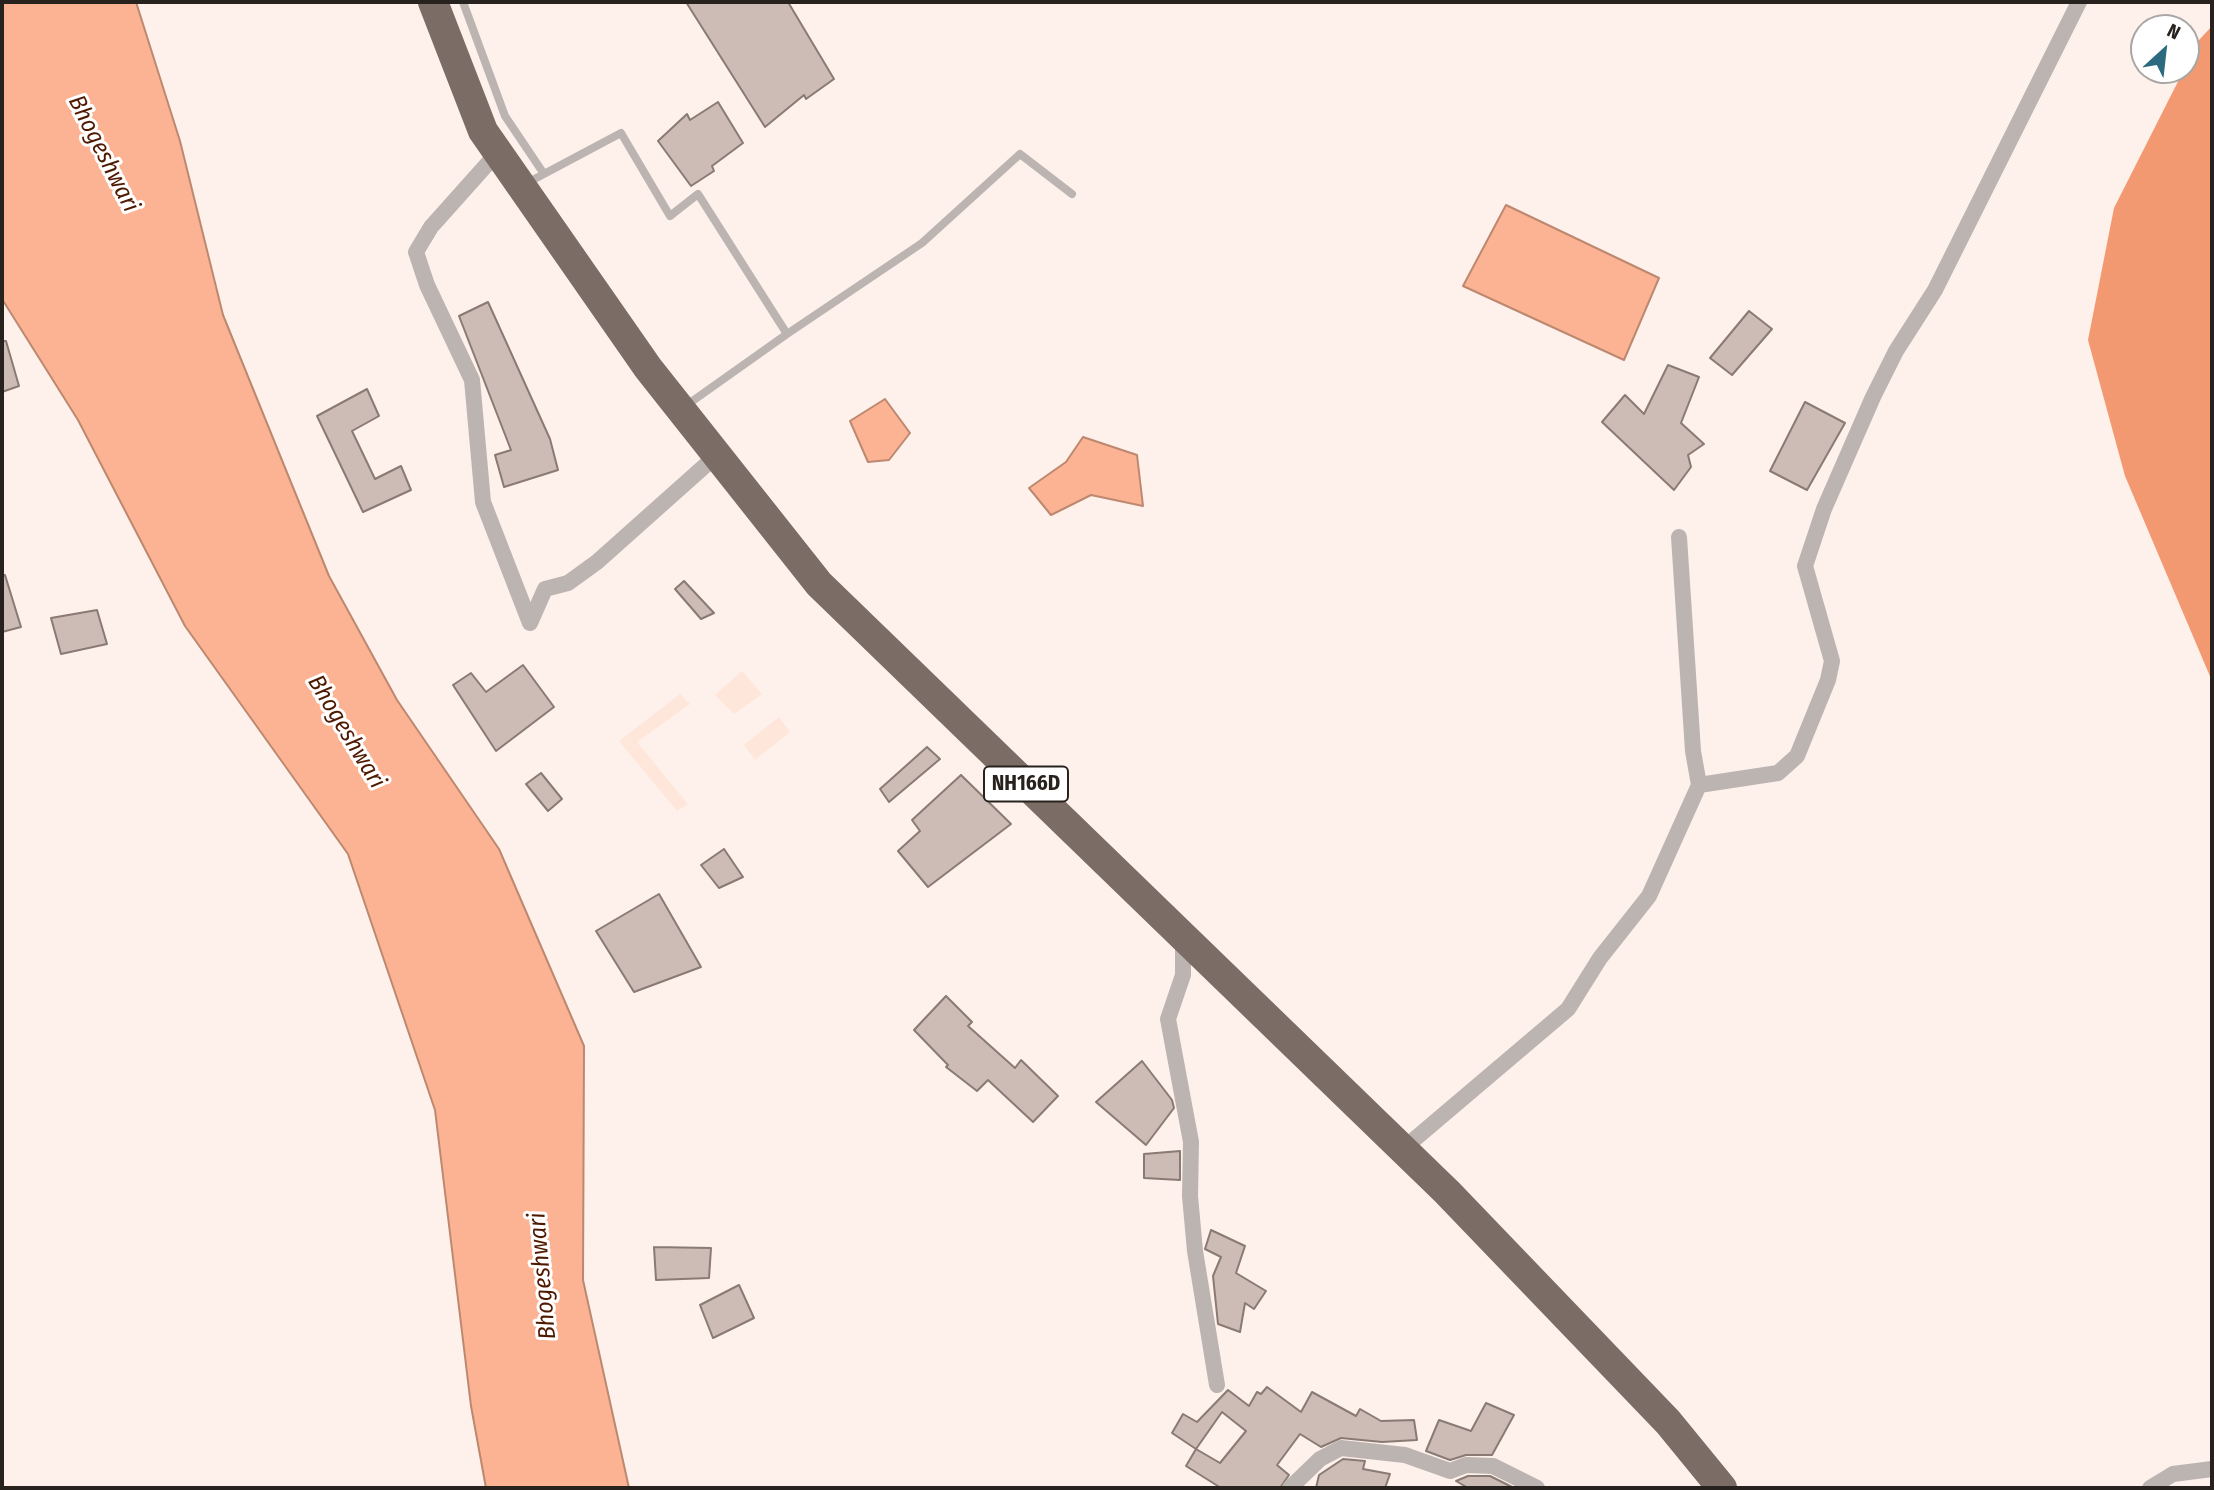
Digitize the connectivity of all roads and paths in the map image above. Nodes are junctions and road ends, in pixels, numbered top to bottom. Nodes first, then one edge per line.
1 (433, 2) edge
2 (463, 2) edge
3 (2076, 3) edge
4 (498, 152) junction
5 (533, 180) junction
6 (1072, 194) dead end
7 (787, 334) junction
8 (681, 409) junction
9 (717, 455) junction
10 (1679, 537) dead end
11 (1699, 785) junction
12 (1183, 936) junction
13 (1403, 1149) junction
14 (1217, 1385) dead end
15 (2212, 1469) edge
16 (1533, 1487) edge
17 (1720, 1487) edge
18 (1290, 1488) edge
19 (2150, 1488) edge

1 - 4 highway, NH166D
2 - 5 lane
3 - 11 street
4 - 5 highway, NH166D
4 - 9 street
5 - 7 lane
5 - 8 highway, NH166D
6 - 7 lane
7 - 8 lane
8 - 9 highway, NH166D
9 - 12 highway, NH166D
10 - 11 street
11 - 13 street
12 - 13 highway, NH166D
12 - 14 street
13 - 17 highway, NH166D
15 - 19 street
16 - 18 street

